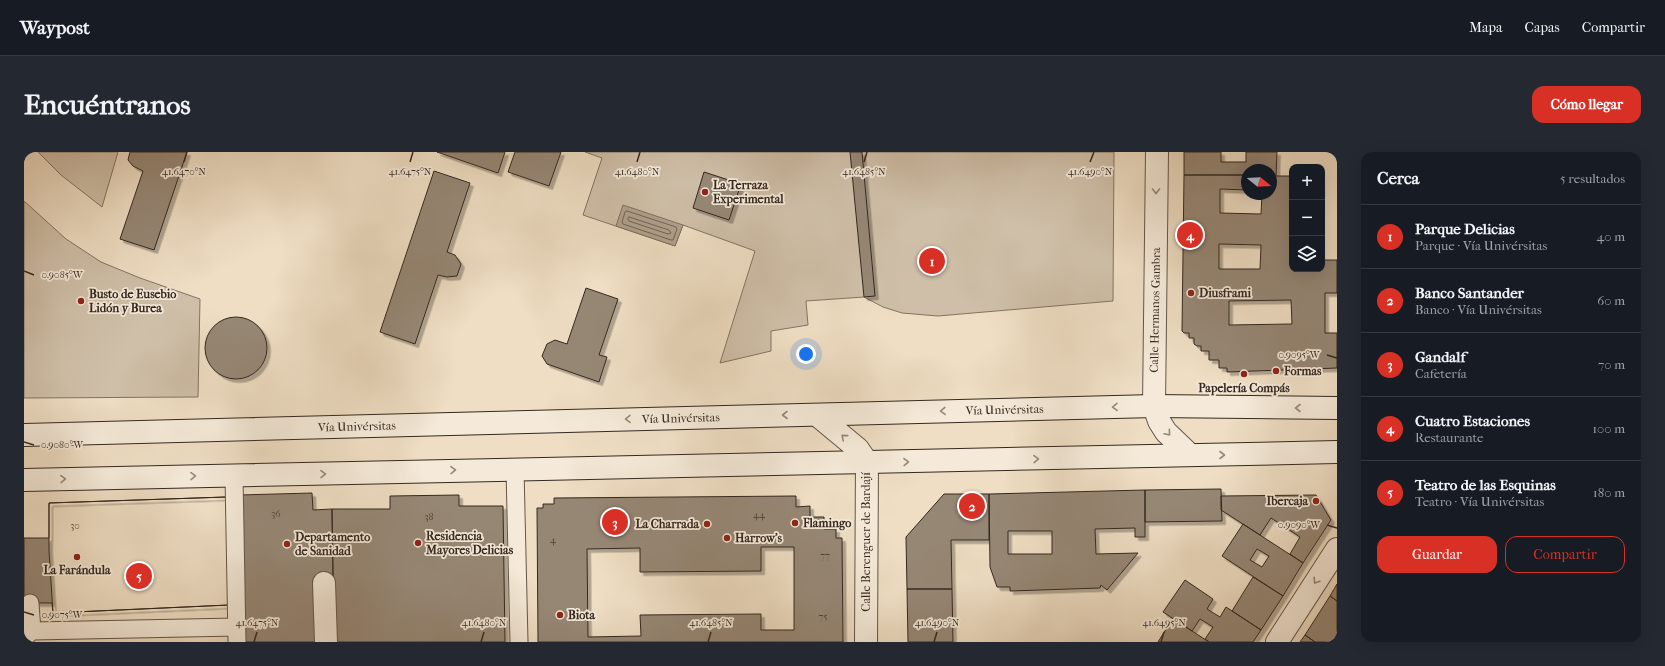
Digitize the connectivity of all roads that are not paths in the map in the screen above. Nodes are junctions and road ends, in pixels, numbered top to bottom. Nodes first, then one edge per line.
1 (1157, 152) edge
2 (1154, 406) junction
3 (1337, 408) edge
4 (817, 415) junction
5 (24, 435) edge
6 (1337, 452) edge
7 (1190, 455) junction
8 (867, 462) junction
9 (515, 469) junction
10 (234, 476) junction
11 (24, 480) edge
12 (1337, 548) edge
13 (324, 583) dead end
14 (30, 603) dead end
15 (237, 634) edge
16 (28, 635) edge
17 (326, 642) edge
18 (519, 642) edge
19 (866, 642) edge
20 (1276, 642) edge

1 -> 2 main road, Calle Hermanos Gambra
3 -> 2 main road, Vía Univérsitas
2 -> 4 main road, Vía Univérsitas
2 -> 7 main road, Calle Hermanos Gambra
4 -> 5 main road, Vía Univérsitas
8 -> 4 main road, Calle Berenguer de Bardají
7 -> 6 main road
8 -> 7 main road
8 - 9 main road
8 - 19 main road, Calle Berenguer de Bardají
10 -> 9 main road
9 - 18 street
11 -> 10 main road
10 - 15 street
12 -> 20 main road
13 - 17 main road
14 - 16 street
15 - 16 street

